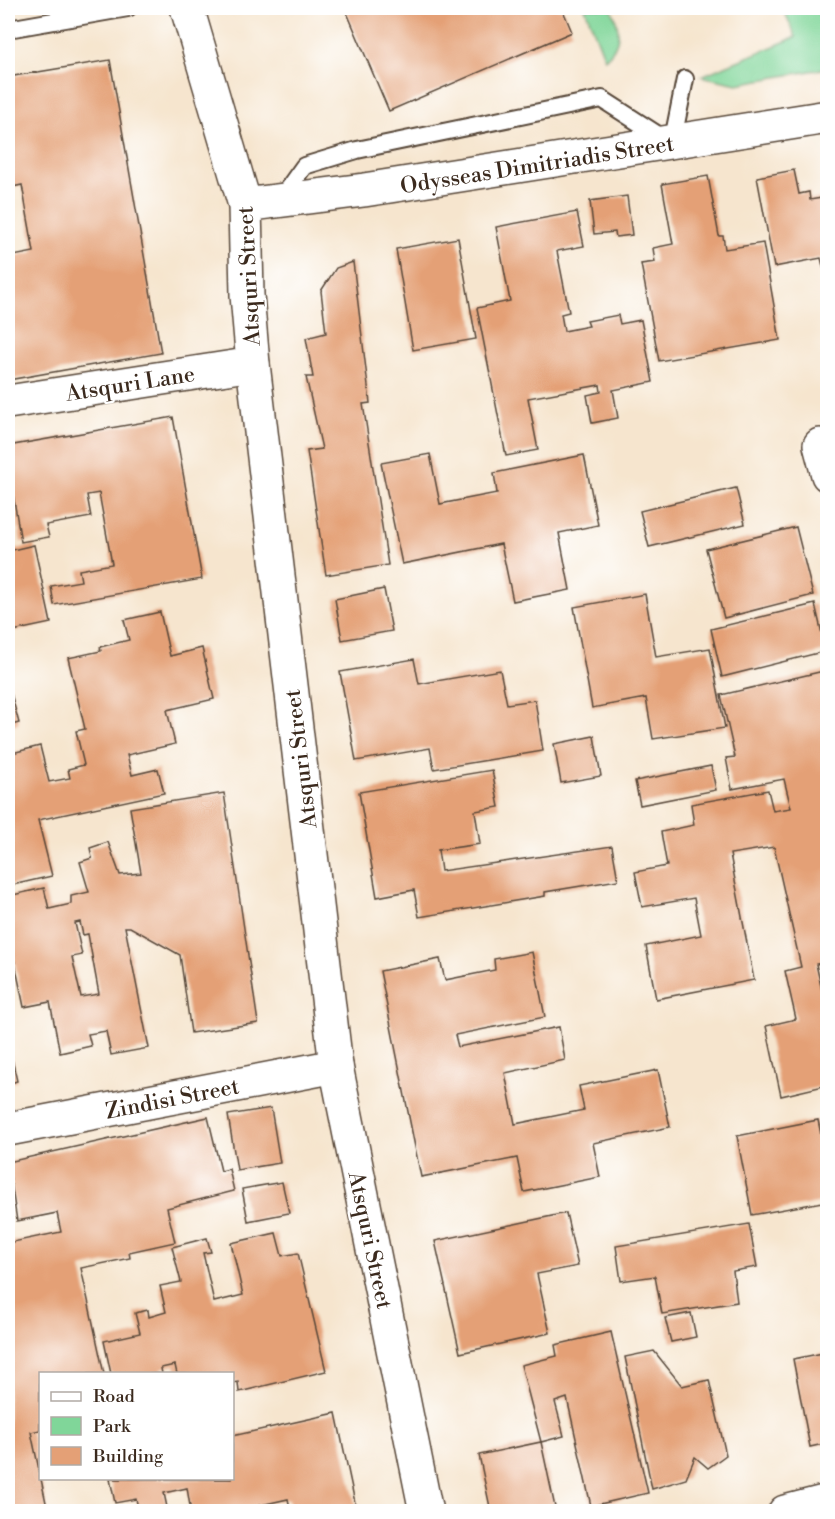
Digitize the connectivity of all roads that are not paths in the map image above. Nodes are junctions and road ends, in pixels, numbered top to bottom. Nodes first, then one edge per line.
1 (128, 8) edge
2 (187, 8) edge
3 (8, 29) edge
4 (685, 79) dead end
5 (828, 117) edge
6 (672, 144) junction
7 (278, 202) junction
8 (245, 205) junction
9 (253, 364) junction
10 (8, 402) edge
11 (336, 1066) junction
12 (8, 1129) edge
13 (828, 1501) edge
14 (426, 1512) edge
15 (785, 1512) edge

1 - 3 lane
2 - 8 street, Atsquri Street
4 - 6 lane
5 - 6 street, Odysseas Dimitriadis Street
6 - 7 street, Odysseas Dimitriadis Street
6 - 7 lane
7 - 8 street, Odysseas Dimitriadis Street
8 - 9 street, Atsquri Street
9 - 10 street, Atsquri Lane
9 - 11 street, Atsquri Street
11 - 12 street, Zindisi Street
11 - 14 street, Atsquri Street
13 - 15 street

